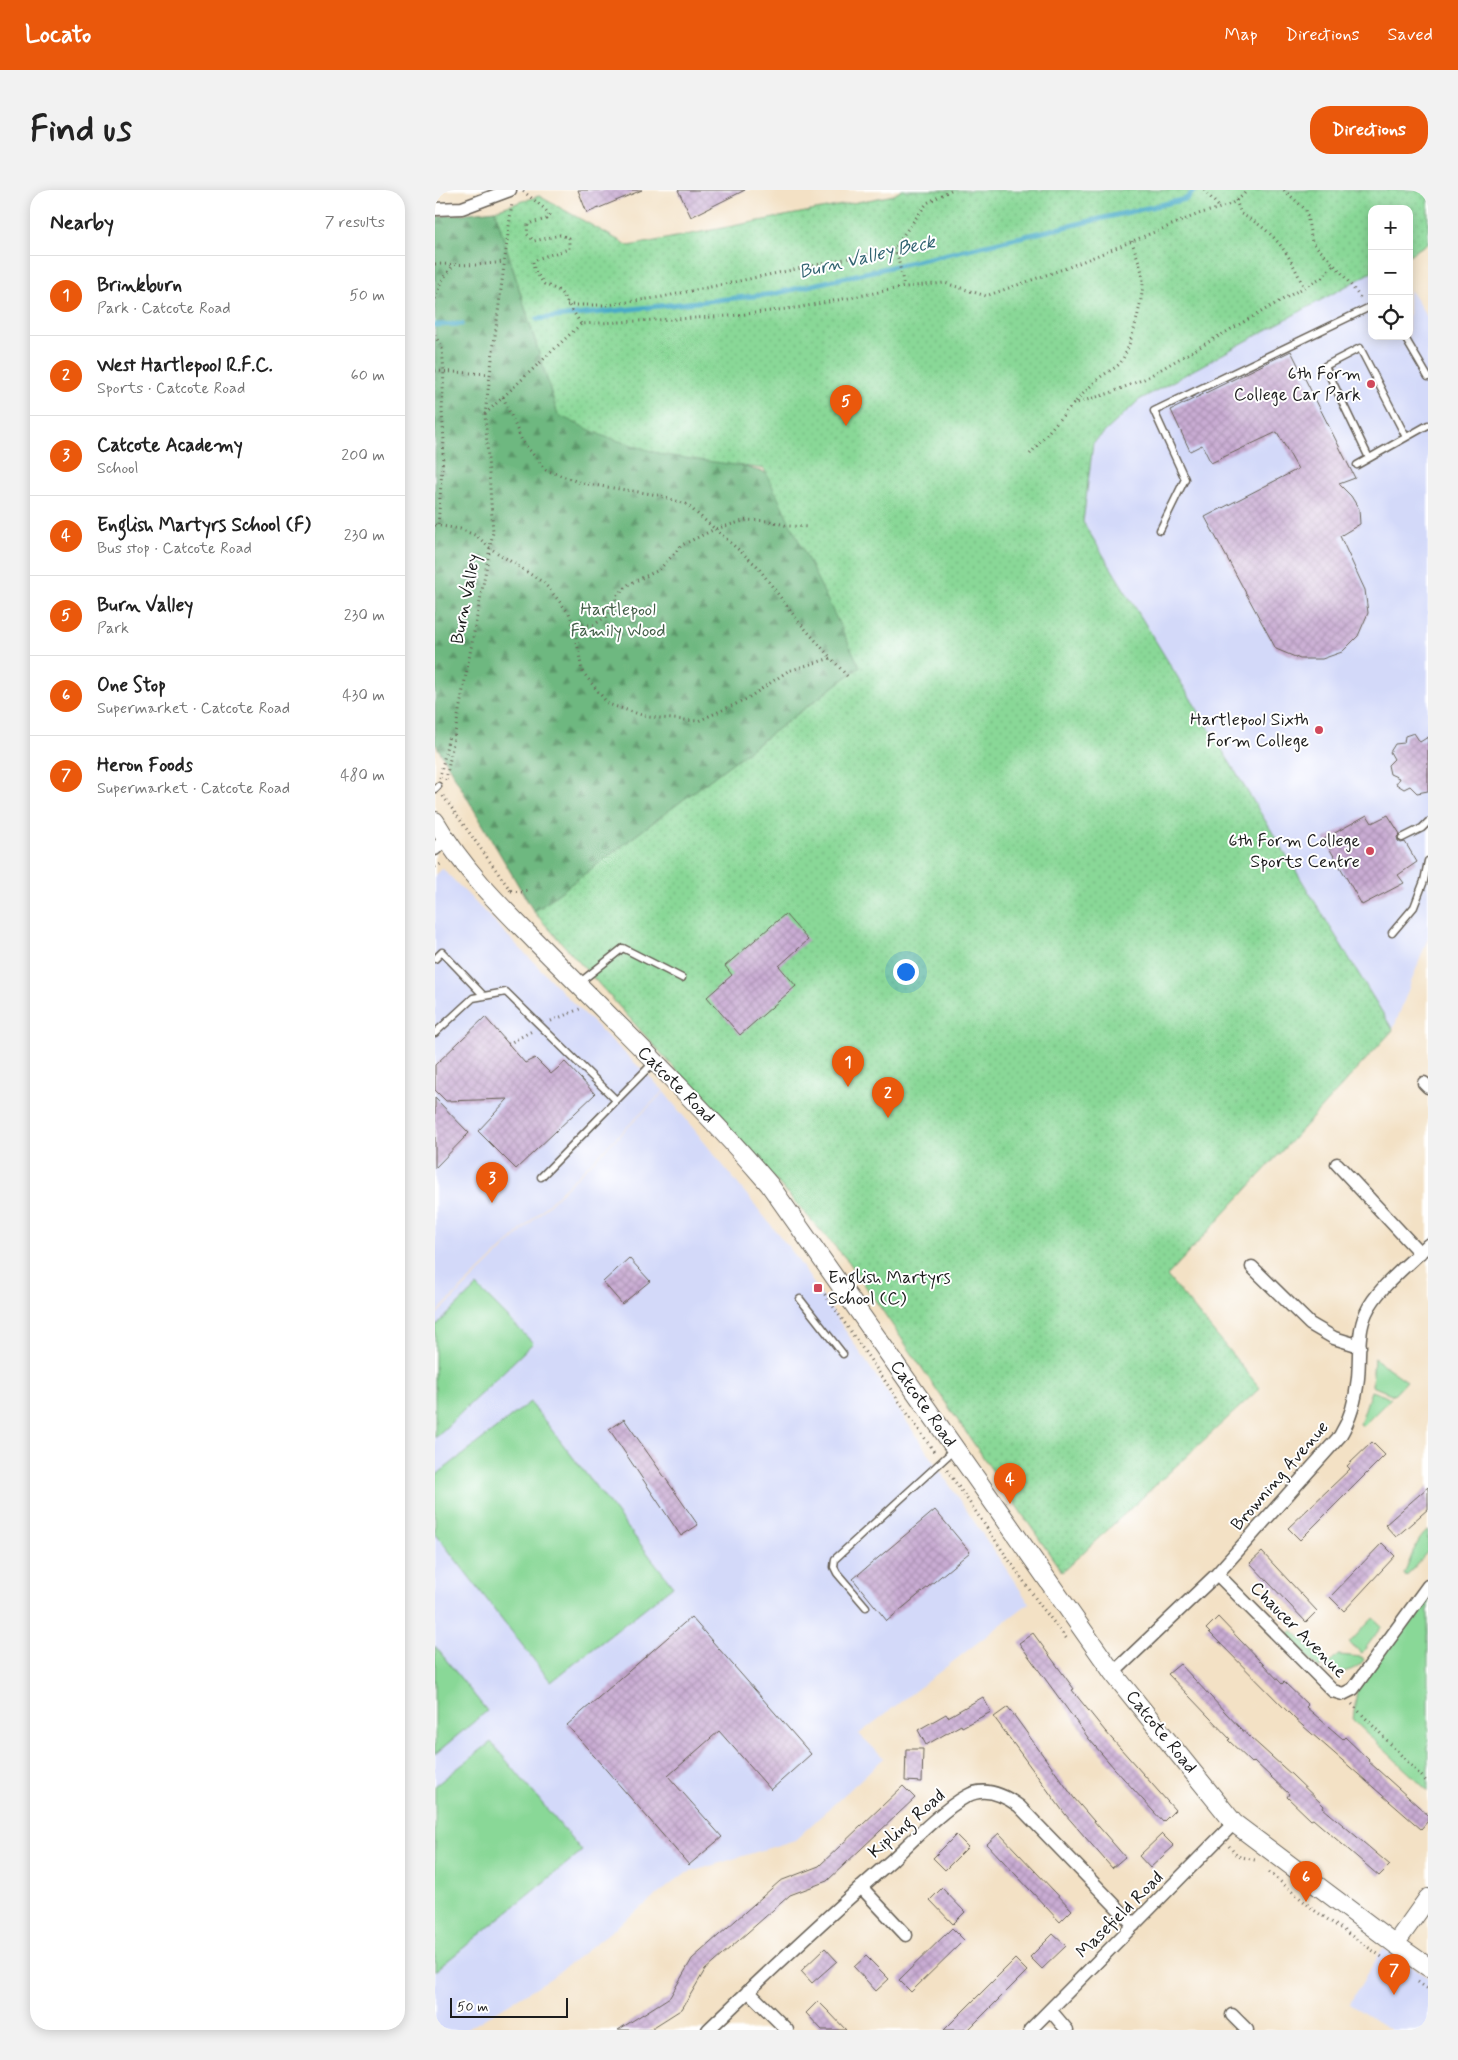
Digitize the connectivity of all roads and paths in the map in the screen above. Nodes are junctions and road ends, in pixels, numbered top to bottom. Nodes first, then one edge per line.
1 (510, 190) edge
2 (520, 190) edge
3 (951, 190) edge
4 (1247, 190) edge
5 (1284, 190) edge
6 (1206, 192) edge
7 (1236, 200) junction
8 (435, 209) edge
9 (1220, 209) junction
10 (509, 222) dead end
11 (1132, 241) junction
12 (893, 248) junction
13 (503, 262) junction
14 (435, 264) edge
15 (454, 264) junction
16 (1334, 265) junction
17 (904, 287) junction
18 (1304, 288) junction
19 (435, 299) edge
20 (1368, 305) edge
21 (567, 306) junction
22 (1368, 308) edge
23 (581, 324) junction
24 (435, 335) edge
25 (1406, 340) edge
26 (435, 371) edge
27 (444, 371) junction
28 (490, 374) junction
29 (1428, 377) edge
30 (503, 397) junction
31 (1073, 404) junction
32 (485, 414) junction
33 (1428, 425) edge
34 (1406, 437) junction
35 (1030, 454) dead end
36 (1369, 458) junction
37 (1357, 465) dead end
38 (436, 526) edge
39 (809, 527) dead end
40 (715, 529) junction
41 (1160, 530) dead end
42 (490, 548) junction
43 (573, 625) junction
44 (831, 658) junction
45 (847, 677) dead end
46 (449, 735) dead end
47 (448, 772) dead end
48 (437, 787) edge
49 (443, 797) dead end
50 (435, 821) edge
51 (1428, 822) edge
52 (1402, 838) dead end
53 (440, 844) edge
54 (447, 860) dead end
55 (1428, 861) edge
56 (435, 867) edge
57 (529, 889) dead end
58 (1392, 933) dead end
59 (435, 959) edge
60 (682, 978) dead end
61 (578, 984) junction
62 (484, 996) junction
63 (435, 1033) edge
64 (654, 1062) junction
65 (616, 1100) junction
66 (1337, 1164) dead end
67 (541, 1177) dead end
68 (1424, 1249) edge
69 (1252, 1267) dead end
70 (800, 1299) dead end
71 (1360, 1346) junction
72 (843, 1354) dead end
73 (955, 1449) junction
74 (1217, 1574) junction
75 (1428, 1586) edge
76 (866, 1607) dead end
77 (1113, 1673) junction
78 (1343, 1694) junction
79 (1428, 1783) edge
80 (1235, 1823) junction
81 (861, 1887) junction
82 (1428, 1898) edge
83 (1135, 1925) junction
84 (906, 1935) dead end
85 (1395, 1944) junction
86 (1428, 1966) edge
87 (748, 1991) junction
88 (1049, 2010) junction
89 (1232, 2015) dead end
90 (708, 2030) edge
91 (787, 2030) edge
92 (1030, 2030) edge
93 (1067, 2030) edge
94 (1247, 2030) edge

1 - 8 street
2 - 21 path
3 - 12 path
4 - 7 path
5 - 16 path
6 - 9 path
7 - 9 path
7 - 18 path
9 - 11 path
10 - 13 path, Burn Valley
11 - 17 path
11 - 31 path
12 - 17 path
12 - 21 path
13 - 15 path
13 - 28 path, Burn Valley
14 - 15 path
15 - 19 path
16 - 18 path
16 - 20 path
17 - 23 path
18 - 31 path
21 - 23 path
22 - 41 lane
23 - 30 path
24 - 27 path
25 - 29 lane
26 - 27 path
27 - 28 path
27 - 38 path
28 - 32 path, Burn Valley
30 - 32 path
30 - 40 path
31 - 35 path
32 - 42 path, Burn Valley
33 - 34 lane
34 - 36 lane
34 - 36 lane
36 - 37 lane
38 - 42 path
39 - 40 path
40 - 43 path
40 - 44 path
42 - 43 path
42 - 47 path, Burn Valley
43 - 44 path
44 - 45 path
46 - 48 path
49 - 57 path
50 - 53 street, Catcote Road
51 - 52 lane
53 - 61 street, Catcote Road
54 - 56 path
55 - 58 lane
59 - 62 lane
60 - 61 lane
61 - 64 street, Catcote Road
62 - 63 lane
62 - 65 lane
64 - 65 lane
64 - 73 street, Catcote Road
65 - 67 lane
66 - 68 street
68 - 71 street, Browning Avenue
69 - 71 street
70 - 72 lane
71 - 74 street, Browning Avenue
73 - 76 lane
73 - 77 street, Catcote Road
74 - 77 street, Browning Avenue
74 - 78 street, Chaucer Avenue
75 - 78 street, Chaucer Avenue
77 - 80 street, Catcote Road
78 - 79 path
80 - 83 street, Masefield Road
80 - 85 street, Catcote Road
81 - 83 street, Kipling Road
81 - 84 street
81 - 87 street, Kipling Road
82 - 85 street
83 - 88 street, Masefield Road
85 - 86 street, Catcote Road
87 - 90 street, Kipling Road
87 - 91 street
88 - 92 street, Masefield Road
88 - 93 street
89 - 94 street

